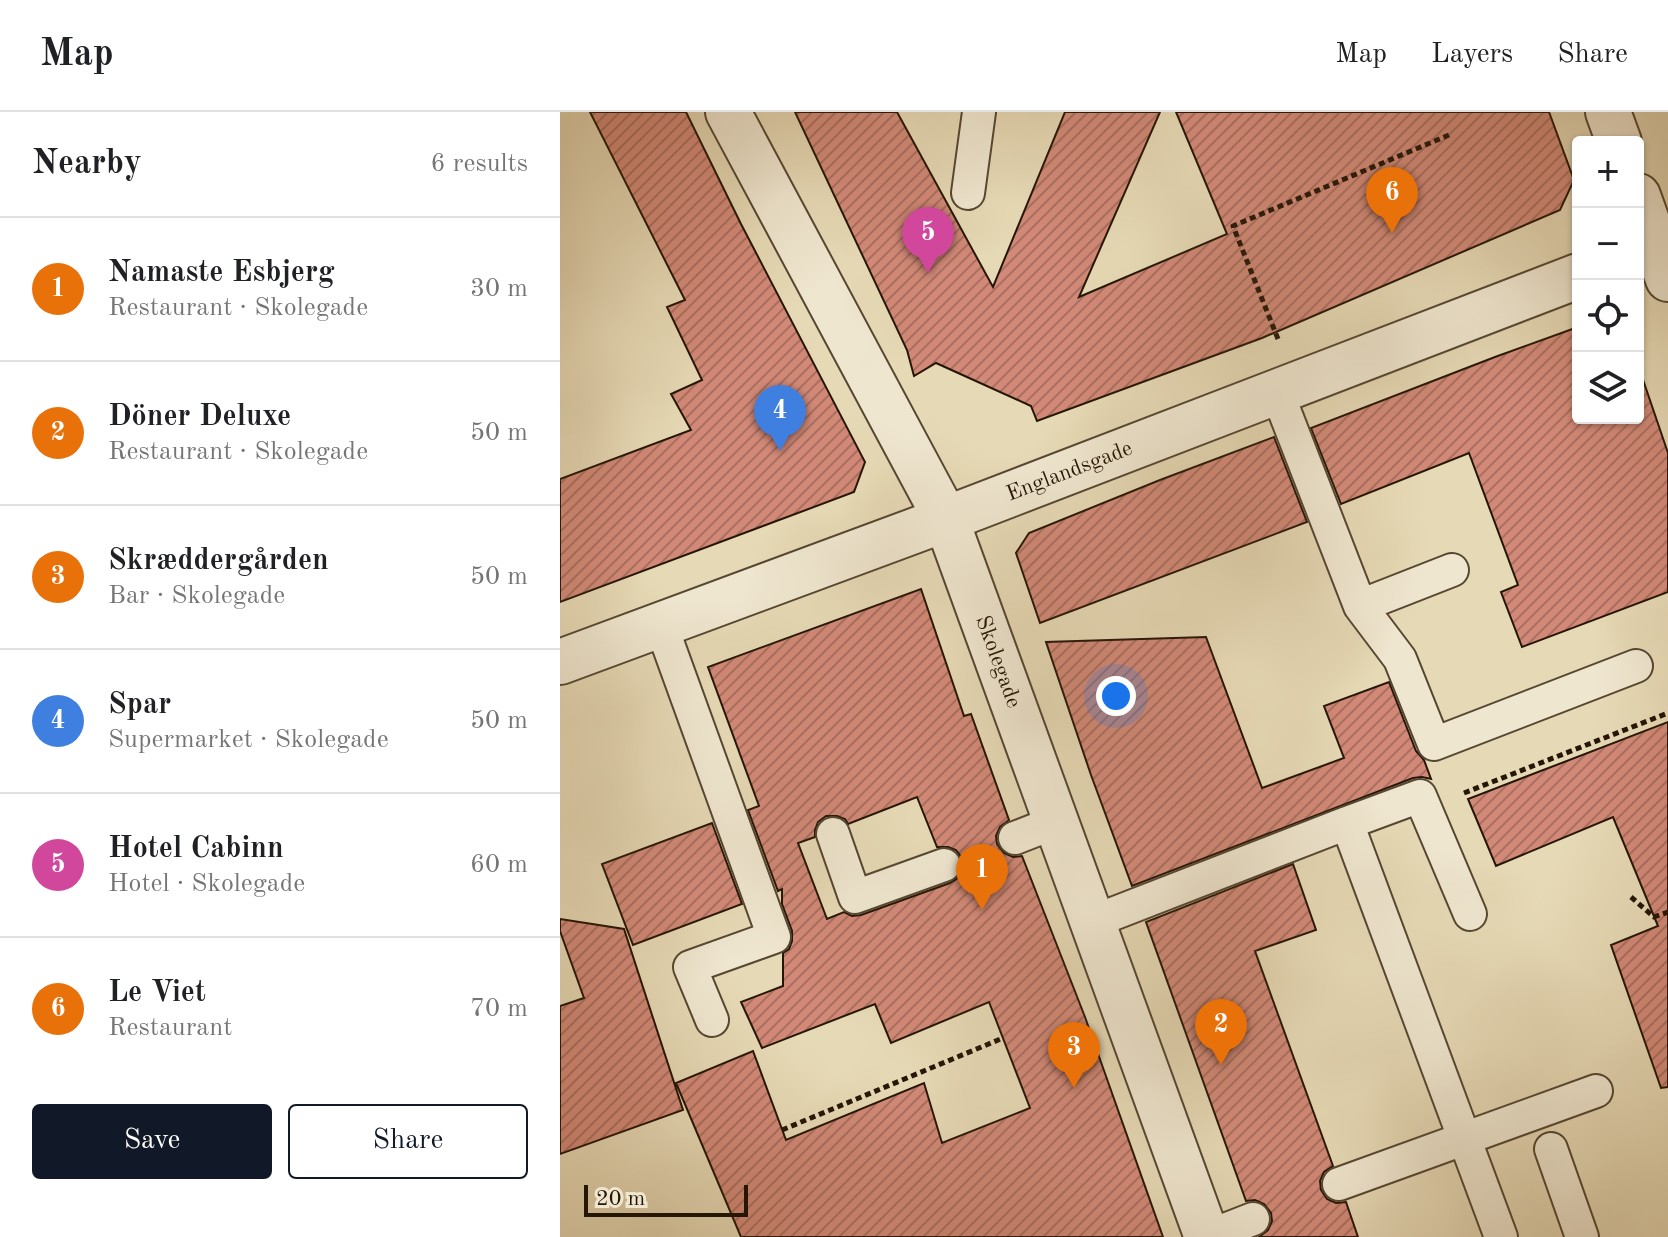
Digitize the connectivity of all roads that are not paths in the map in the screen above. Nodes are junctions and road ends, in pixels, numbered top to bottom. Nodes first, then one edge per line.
1 (728, 112) edge
2 (979, 112) edge
3 (1608, 112) edge
4 (1617, 136) edge
5 (968, 193) dead end
6 (1642, 208) edge
7 (1658, 255) edge
8 (1572, 278) edge
9 (1286, 388) junction
10 (946, 519) junction
11 (1452, 570) dead end
12 (1360, 606) junction
13 (661, 625) junction
14 (560, 662) edge
15 (1636, 666) dead end
16 (1056, 822) junction
17 (1347, 823) junction
18 (833, 834) dead end
19 (1015, 838) dead end
20 (944, 865) dead end
21 (1470, 914) dead end
22 (1092, 922) junction
23 (712, 1020) dead end
24 (1596, 1091) dead end
25 (1464, 1138) junction
26 (1551, 1149) dead end
27 (1339, 1184) dead end
28 (1253, 1219) dead end
29 (1207, 1237) edge
30 (1501, 1237) edge
31 (1582, 1237) edge

1 - 10 street, Skolegade
2 - 5 lane
3 - 4 street
6 - 7 street
8 - 9 street, Englandsgade
9 - 10 street, Englandsgade
9 - 12 lane
10 - 13 street, Englandsgade
10 - 16 street, Skolegade
11 - 12 lane
12 - 15 lane
13 - 14 street, Englandsgade
13 - 23 lane
16 - 19 lane
16 - 22 street, Skolegade
17 - 21 lane
17 - 22 lane
17 - 25 lane
18 - 20 lane
22 - 29 street, Skolegade
24 - 25 lane
25 - 27 lane
25 - 30 lane
26 - 31 lane
28 - 29 lane

